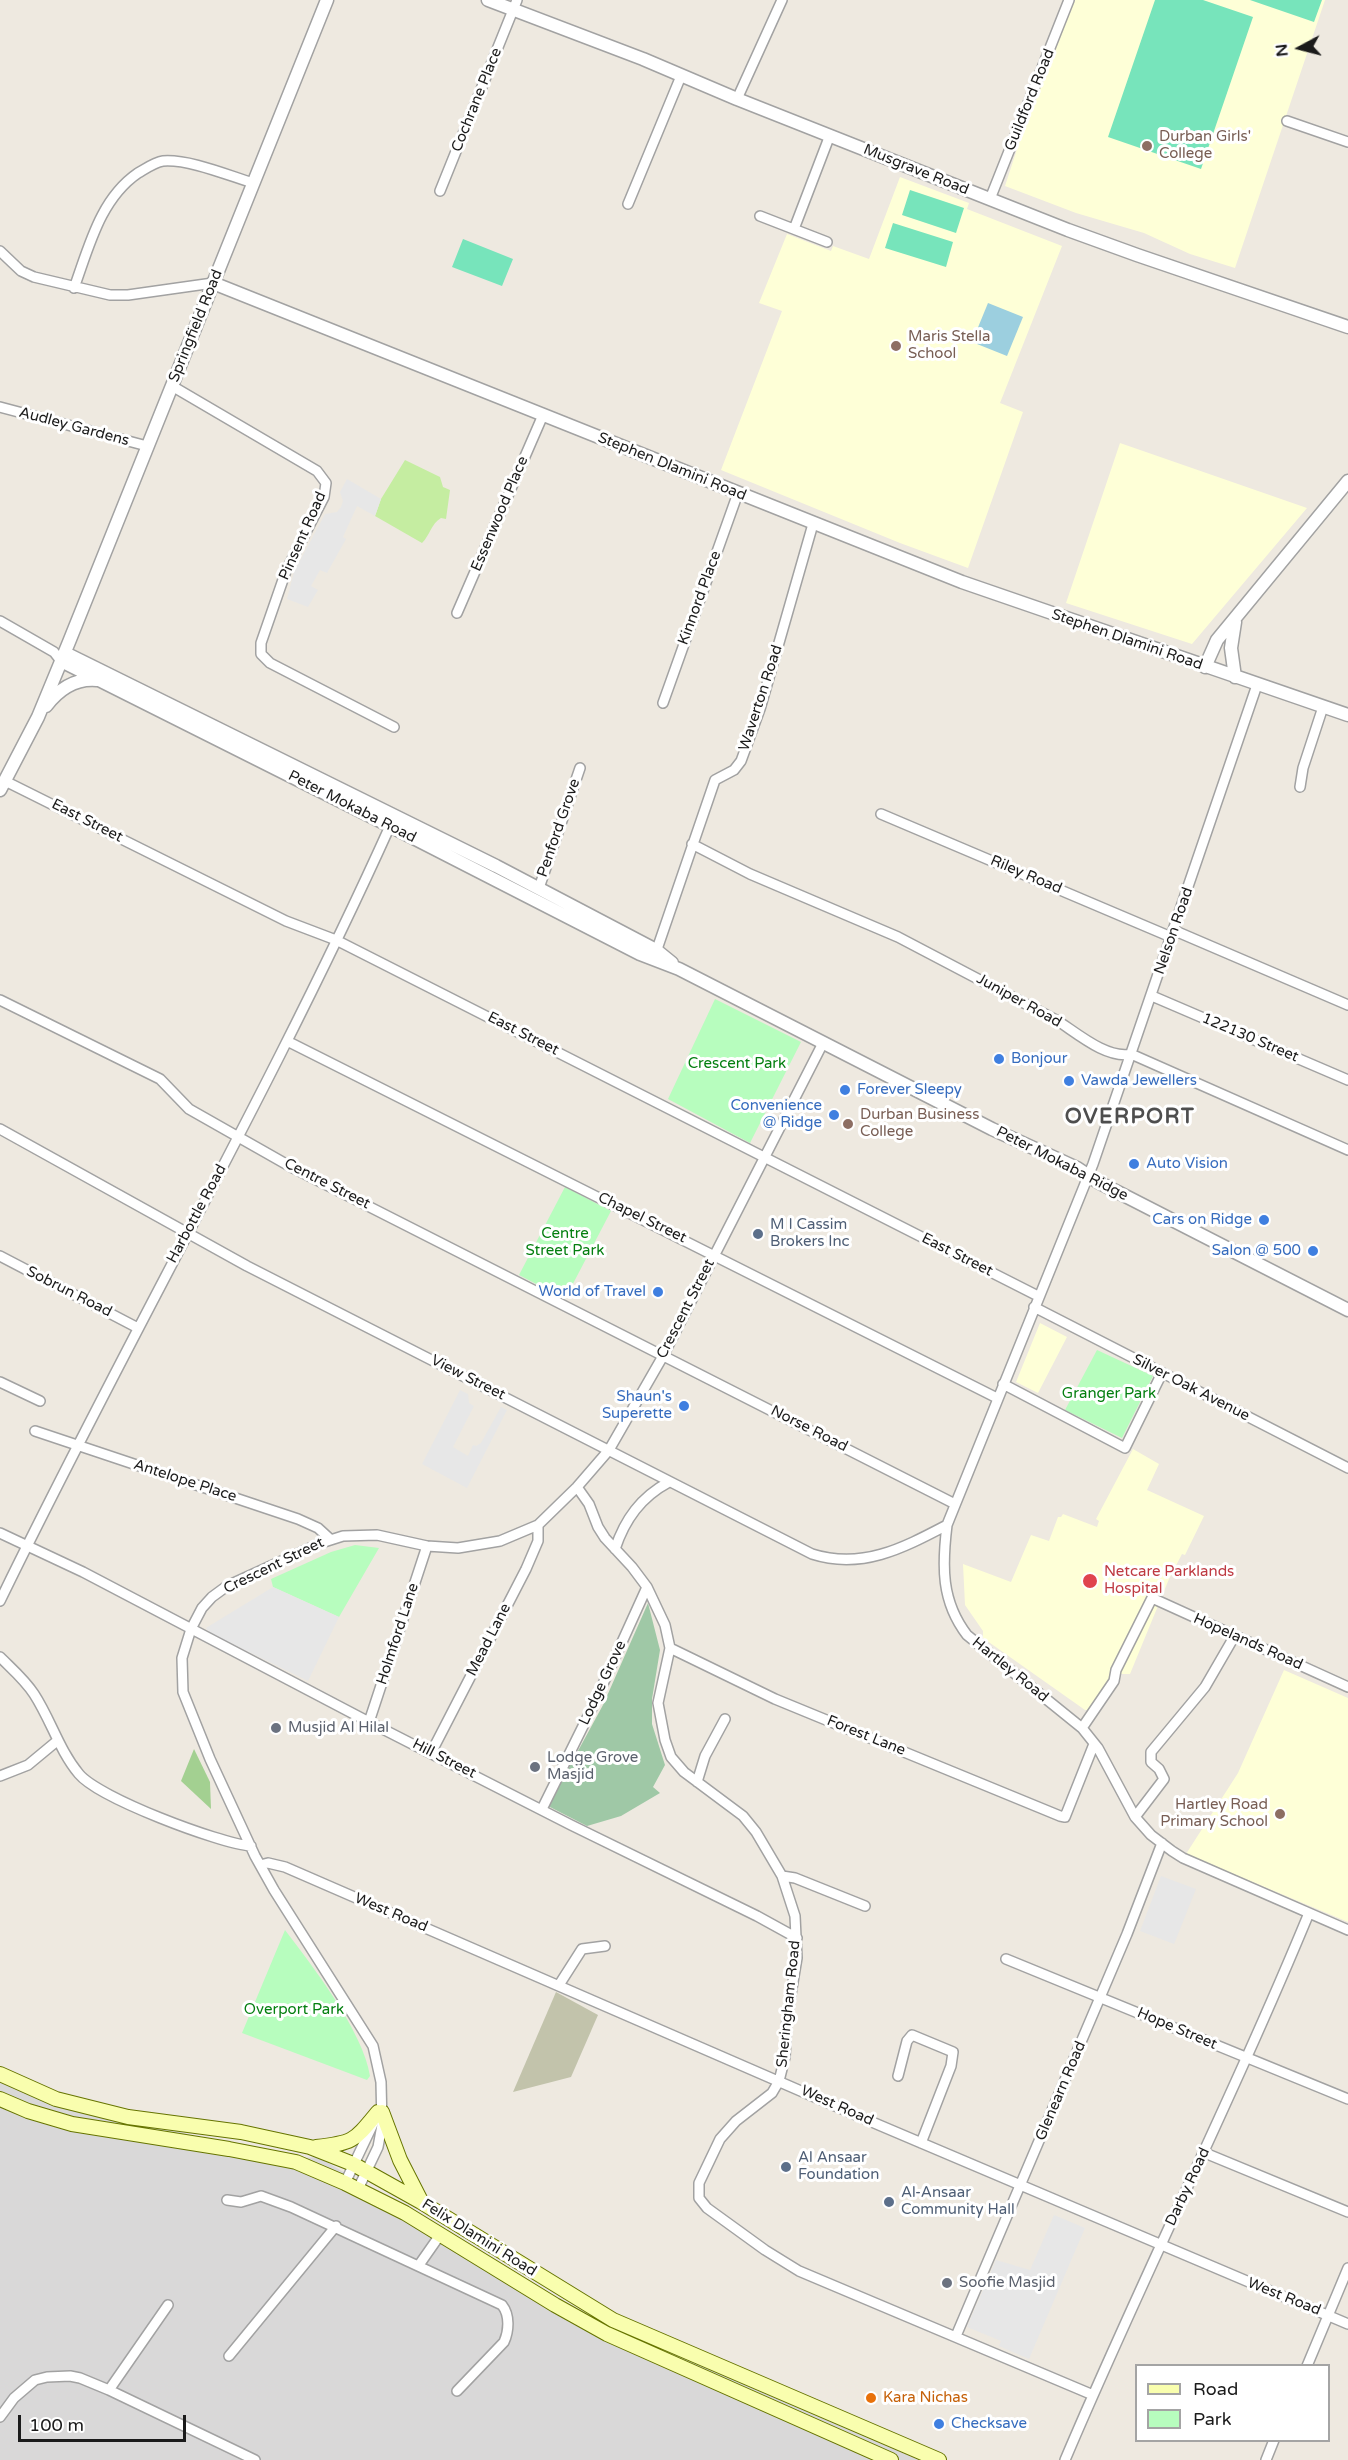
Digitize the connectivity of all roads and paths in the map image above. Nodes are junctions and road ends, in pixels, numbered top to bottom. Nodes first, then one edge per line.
1 (327, 0) edge
2 (488, 0) edge
3 (782, 0) edge
4 (1069, 0) edge
5 (515, 5) edge
6 (681, 76) junction
7 (737, 99) junction
8 (1287, 121) dead end
9 (830, 135) junction
10 (1348, 142) edge
11 (253, 183) junction
12 (440, 191) dead end
13 (990, 199) junction
14 (628, 204) dead end
15 (760, 216) dead end
16 (794, 229) junction
17 (827, 242) dead end
18 (0, 251) edge
19 (213, 283) junction
20 (74, 288) junction
21 (1348, 327) edge
22 (172, 386) junction
23 (0, 407) edge
24 (543, 416) junction
25 (147, 446) junction
26 (1348, 481) edge
27 (738, 493) junction
28 (813, 524) junction
29 (457, 613) dead end
30 (0, 621) edge
31 (1235, 622) junction
32 (60, 655) junction
33 (1205, 667) junction
34 (1235, 677) junction
35 (101, 680) junction
36 (1257, 685) junction
37 (663, 703) dead end
38 (1323, 707) junction
39 (1348, 715) edge
40 (38, 717) junction
41 (394, 727) dead end
42 (580, 768) dead end
43 (2, 786) edge
44 (1300, 787) dead end
45 (880, 814) dead end
46 (390, 826) junction
47 (692, 844) junction
48 (468, 852) junction
49 (464, 864) junction
50 (539, 888) junction
51 (1172, 934) junction
52 (336, 940) junction
53 (655, 955) junction
54 (1152, 996) junction
55 (0, 1000) edge
56 (1348, 1005) edge
57 (287, 1041) junction
58 (823, 1043) junction
59 (1131, 1054) junction
60 (1348, 1080) edge
61 (0, 1129) edge
62 (238, 1137) junction
63 (1348, 1150) edge
64 (765, 1157) junction
65 (1088, 1176) junction
66 (187, 1232) junction
67 (715, 1254) junction
68 (0, 1256) edge
69 (1038, 1296) junction
70 (1034, 1308) junction
71 (1348, 1310) edge
72 (138, 1328) junction
73 (663, 1356) junction
74 (1162, 1373) junction
75 (0, 1382) edge
76 (1003, 1384) junction
77 (997, 1398) junction
78 (40, 1401) dead end
79 (35, 1431) dead end
80 (79, 1445) junction
81 (609, 1450) junction
82 (1348, 1468) edge
83 (669, 1482) junction
84 (577, 1487) junction
85 (955, 1504) junction
86 (538, 1525) junction
87 (947, 1525) junction
88 (0, 1533) edge
89 (330, 1539) junction
90 (28, 1545) junction
91 (427, 1546) junction
92 (615, 1549) junction
93 (647, 1587) junction
94 (0, 1601) edge
95 (191, 1629) junction
96 (1234, 1637) junction
97 (670, 1648) junction
98 (0, 1657) edge
99 (1348, 1687) edge
100 (725, 1719) dead end
101 (369, 1722) junction
102 (1082, 1728) junction
103 (57, 1741) junction
104 (1094, 1744) junction
105 (431, 1753) junction
106 (0, 1776) edge
107 (697, 1782) junction
108 (542, 1809) junction
109 (1135, 1817) junction
110 (1162, 1843) junction
111 (250, 1846) junction
112 (260, 1865) junction
113 (782, 1876) junction
114 (865, 1906) dead end
115 (1309, 1913) junction
116 (1348, 1930) edge
117 (797, 1938) junction
118 (605, 1946) dead end
119 (1006, 1959) dead end
120 (559, 1985) junction
121 (1100, 1996) junction
122 (1248, 2058) junction
123 (0, 2074) edge
124 (898, 2076) dead end
125 (779, 2081) junction
126 (0, 2099) edge
127 (1348, 2099) edge
128 (380, 2112) junction
129 (921, 2143) junction
130 (310, 2147) junction
131 (1205, 2153) junction
132 (353, 2164) junction
133 (368, 2170) junction
134 (1021, 2185) junction
135 (352, 2186) junction
136 (227, 2200) dead end
137 (421, 2202) junction
138 (1348, 2212) edge
139 (336, 2226) junction
140 (440, 2235) junction
141 (1161, 2245) junction
142 (419, 2265) junction
143 (1348, 2268) edge
144 (168, 2305) dead end
145 (1329, 2316) junction
146 (1348, 2324) edge
147 (956, 2337) junction
148 (229, 2356) dead end
149 (1308, 2364) edge
150 (109, 2390) junction
151 (457, 2391) dead end
152 (1093, 2395) junction
153 (0, 2417) edge
154 (1274, 2442) edge
155 (255, 2460) edge
156 (891, 2460) edge
157 (939, 2460) edge
158 (1065, 2460) edge
159 (1266, 2460) edge

1 - 11 street, Springfield Road
2 - 5 street, Musgrave Road
3 - 7 street
4 - 13 street, Guildford Road
5 - 6 street, Musgrave Road
5 - 12 street, Cochrane Place
6 - 7 street, Musgrave Road
6 - 14 street
7 - 9 street, Musgrave Road
8 - 10 street
9 - 13 street, Musgrave Road
9 - 16 street
11 - 19 street, Springfield Road
11 - 20 street
13 - 21 street, Musgrave Road
15 - 16 street
16 - 17 street
18 - 20 street, Stephen Dlamini Road
19 - 20 street, Stephen Dlamini Road
19 - 22 street, Springfield Road
19 - 24 street, Stephen Dlamini Road
22 - 25 street, Springfield Road
22 - 41 street, Pinsent Road
23 - 25 street, Audley Gardens
24 - 27 street, Stephen Dlamini Road
24 - 29 street, Essenwood Place
25 - 32 street, Springfield Road
26 - 31 street
27 - 28 street, Stephen Dlamini Road
27 - 37 street, Kinnord Place
28 - 33 street, Stephen Dlamini Road
28 - 47 street, Waverton Road
30 - 32 street, Peter Mokaba Road
31 - 33 street
31 - 34 street
32 - 35 street, Peter Mokaba Road
32 - 40 street, Springfield Road
32 - 48 street, Peter Mokaba Road
33 - 34 street, Stephen Dlamini Road
34 - 36 street, Stephen Dlamini Road
35 - 40 street
35 - 46 street, Peter Mokaba Road
36 - 38 street, Stephen Dlamini Road
36 - 51 street, Nelson Road
38 - 39 street, Stephen Dlamini Road
38 - 44 street
40 - 43 street
42 - 50 street, Penford Grove
43 - 52 street, East Street
45 - 51 street, Riley Road
46 - 49 street, Peter Mokaba Road
46 - 52 street, Harbottle Road
47 - 53 street, Waverton Road
47 - 59 street, Juniper Road
48 - 49 street
48 - 50 street, Peter Mokaba Road
49 - 53 street, Peter Mokaba Road
50 - 53 street, Peter Mokaba Road
51 - 54 street, Nelson Road
51 - 56 street, Riley Road
52 - 57 street, Harbottle Road
52 - 64 street, East Street
53 - 58 street, Peter Mokaba Ridge
54 - 59 street, Nelson Road
54 - 60 street, 122130 Street
55 - 62 street, Centre Street
57 - 62 street, Harbottle Road
57 - 67 street, Chapel Street
58 - 64 street, Crescent Street
58 - 65 street, Peter Mokaba Ridge
59 - 63 street, Juniper Road
59 - 65 street, Nelson Road
61 - 66 street, View Street
62 - 66 street, Harbottle Road
62 - 73 street, Centre Street
64 - 67 street, Crescent Street
64 - 69 street, East Street
65 - 69 street, Hartley Road
65 - 71 street, Peter Mokaba Ridge
66 - 72 street, Harbottle Road
66 - 81 street, View Street
67 - 73 street, Crescent Street
67 - 77 street, Chapel Street
68 - 72 street, Sobrun Road
69 - 70 street, Hartley Road
70 - 74 street, Silver Oak Avenue
70 - 76 street, Hartley Road
72 - 80 street, Harbottle Road
73 - 81 street, Crescent Street
73 - 85 street, Norse Road
74 - 76 street
74 - 82 street, Silver Oak Avenue
75 - 78 street
76 - 77 street, Hartley Road
77 - 85 street, Hartley Road
79 - 80 street, Antelope Place
80 - 89 street, Antelope Place
80 - 90 street, Harbottle Road
81 - 83 street, View Street
81 - 84 street, Crescent Street
83 - 87 street, View Street
83 - 92 street
84 - 86 street, Crescent Street
84 - 92 street, Sheringham Road
85 - 87 street, Hartley Road
86 - 91 street, Crescent Street
86 - 105 street, Mead Lane
87 - 102 street, Hartley Road
88 - 90 street, Hill Street
89 - 91 street, Crescent Street
89 - 95 street, Crescent Street
90 - 94 street, Harbottle Road
90 - 95 street, Hill Street
91 - 101 street, Holmford Lane
92 - 93 street, Sheringham Road
93 - 97 street, Sheringham Road
93 - 108 street, Lodge Grove
95 - 101 street, Hill Street
95 - 111 street, Crescent Street
96 - 99 street, Hopelands Road
96 - 102 street, Hopelands Road
96 - 109 street
97 - 104 street, Forest Lane
97 - 107 street, Sheringham Road
98 - 103 street
100 - 107 street
101 - 105 street, Hill Street
102 - 104 street, Hartley Road
103 - 106 street
103 - 111 street
104 - 109 street, Hartley Road
105 - 108 street, Hill Street
107 - 113 street, Sheringham Road
108 - 117 street, Hill Street
109 - 110 street, Hartley Road
110 - 115 street, Hartley Road
110 - 121 street, Glenearn Road
111 - 112 street, Crescent Street
112 - 120 street, West Road
112 - 128 street, Crescent Street
113 - 114 street
113 - 117 street, Sheringham Road
115 - 116 street, Hartley Road
115 - 122 street, Darby Road
117 - 125 street, Sheringham Road
118 - 120 street
119 - 121 street, Hope Street
120 - 125 street, West Road
121 - 122 street, Hope Street
121 - 134 street, Glenearn Road
122 - 127 street, Hope Street
122 - 131 street, Darby Road
123 - 130 main road, Felix Dlamini Road
124 - 129 street
125 - 129 street, West Road
125 - 147 street, Sheringham Road
126 - 135 main road, Felix Dlamini Road
128 - 130 main road
128 - 132 street, Crescent Street
128 - 133 street, Crescent Street
128 - 137 main road
129 - 134 street, West Road
130 - 132 main road, Felix Dlamini Road
131 - 138 street
131 - 141 street, Darby Road
132 - 133 main road, Felix Dlamini Road
132 - 135 street, Crescent Street
133 - 135 street, Crescent Street
133 - 137 main road, Felix Dlamini Road
134 - 141 street, West Road
134 - 147 street, Glenearn Road
135 - 140 main road, Felix Dlamini Road
136 - 139 street
137 - 157 main road, Felix Dlamini Road
139 - 142 street
139 - 148 street
140 - 142 street
140 - 156 main road, Felix Dlamini Road
141 - 145 street, West Road
141 - 152 street, Darby Road
142 - 151 street
143 - 145 street
144 - 150 street
145 - 146 street, West Road
145 - 149 street
147 - 152 street, Sheringham Road
150 - 153 street
150 - 155 street
152 - 158 street, Darby Road
154 - 159 street

